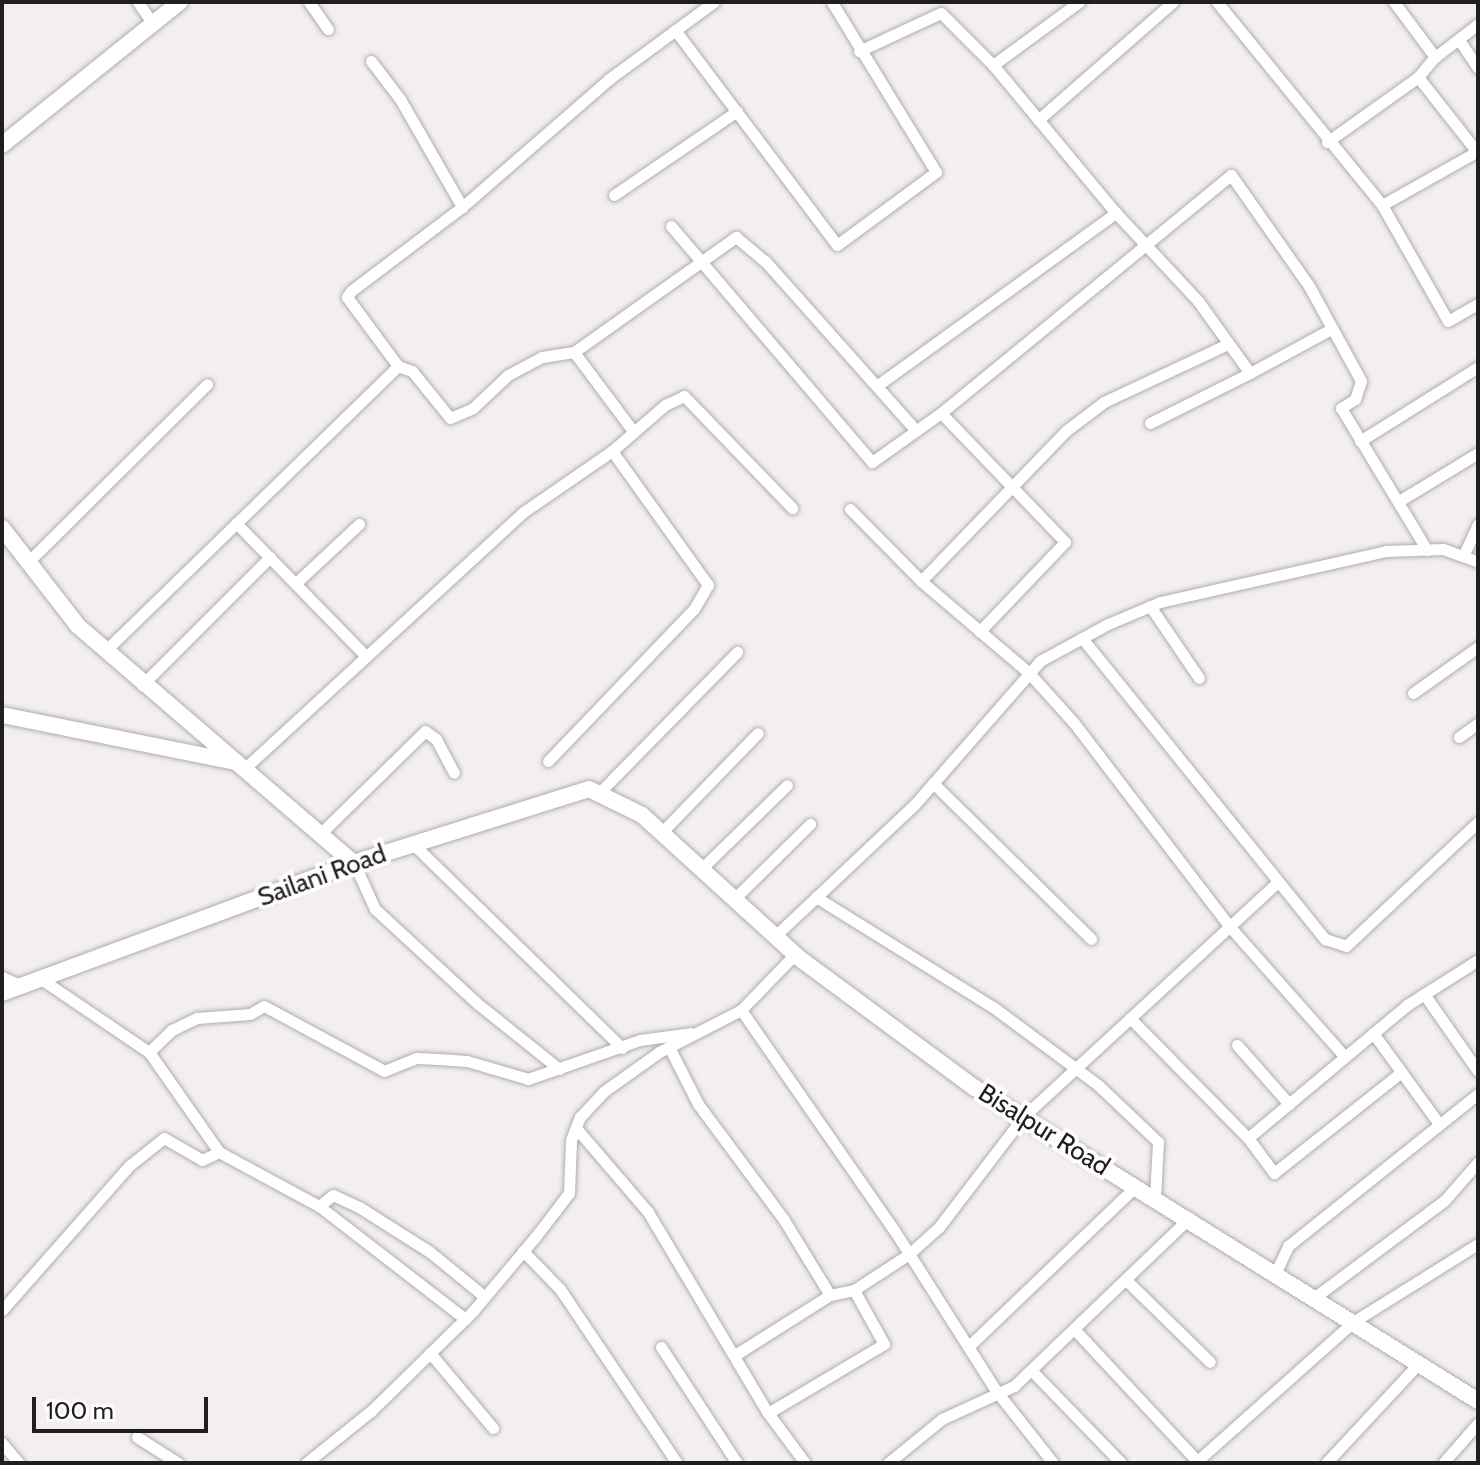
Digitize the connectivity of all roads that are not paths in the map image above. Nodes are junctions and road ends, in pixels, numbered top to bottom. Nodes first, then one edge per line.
1 (138, 2) edge
2 (180, 2) edge
3 (309, 2) edge
4 (714, 2) edge
5 (832, 2) edge
6 (1079, 2) edge
7 (1173, 2) edge
8 (1217, 2) edge
9 (1394, 2) edge
10 (152, 23) junction
11 (1478, 24) edge
12 (328, 29) dead end
13 (675, 30) junction
14 (1459, 40) junction
15 (859, 51) junction
16 (1435, 57) junction
17 (371, 61) dead end
18 (993, 65) junction
19 (1478, 68) edge
20 (1418, 77) junction
21 (737, 111) junction
22 (1038, 120) junction
23 (1327, 142) junction
24 (2, 145) edge
25 (1477, 152) edge
26 (614, 195) dead end
27 (1382, 205) junction
28 (462, 207) junction
29 (1116, 213) junction
30 (671, 226) dead end
31 (1144, 242) junction
32 (702, 260) junction
33 (1478, 304) edge
34 (1331, 329) junction
35 (1228, 344) junction
36 (574, 352) junction
37 (398, 366) junction
38 (1478, 367) edge
39 (1250, 373) junction
40 (207, 384) dead end
41 (878, 385) junction
42 (941, 413) junction
43 (1150, 423) dead end
44 (914, 428) junction
45 (633, 431) junction
46 (1360, 441) junction
47 (612, 451) junction
48 (1478, 453) edge
49 (1013, 486) junction
50 (1399, 501) junction
51 (792, 508) dead end
52 (850, 509) dead end
53 (236, 523) junction
54 (359, 524) dead end
55 (1478, 524) edge
56 (2, 528) edge
57 (1427, 550) junction
58 (1464, 554) junction
59 (270, 557) junction
60 (29, 561) junction
61 (1478, 562) edge
62 (921, 581) junction
63 (297, 582) junction
64 (1150, 606) junction
65 (979, 632) junction
66 (1082, 638) junction
67 (1478, 647) edge
68 (105, 651) junction
69 (737, 652) dead end
70 (366, 656) junction
71 (1029, 673) junction
72 (1199, 678) dead end
73 (142, 685) junction
74 (1413, 693) dead end
75 (2, 715) edge
76 (1478, 723) edge
77 (758, 733) dead end
78 (1459, 737) dead end
79 (548, 761) dead end
80 (241, 765) junction
81 (454, 773) dead end
82 (933, 783) junction
83 (787, 785) dead end
84 (598, 794) junction
85 (1478, 822) edge
86 (810, 824) dead end
87 (322, 832) junction
88 (661, 833) junction
89 (413, 844) junction
90 (354, 863) junction
91 (701, 869) junction
92 (1278, 882) junction
93 (816, 897) junction
94 (734, 899) junction
95 (1230, 927) junction
96 (775, 936) junction
97 (1091, 939) dead end
98 (795, 954) junction
99 (1478, 960) edge
100 (2, 977) edge
101 (41, 979) junction
102 (22, 986) junction
103 (2, 993) edge
104 (1424, 994) junction
105 (741, 1010) junction
106 (1130, 1018) junction
107 (695, 1032) junction
108 (1373, 1033) junction
109 (1237, 1045) dead end
110 (669, 1047) junction
111 (622, 1048) junction
112 (149, 1052) junction
113 (1344, 1056) junction
114 (1076, 1068) junction
115 (559, 1069) junction
116 (1478, 1071) edge
117 (1400, 1073) junction
118 (1478, 1094) edge
119 (1289, 1104) junction
120 (1023, 1117) junction
121 (1439, 1124) junction
122 (576, 1128) junction
123 (1248, 1138) junction
124 (219, 1152) junction
125 (1478, 1162) edge
126 (1136, 1186) junction
127 (1155, 1198) junction
128 (319, 1206) junction
129 (1189, 1218) junction
130 (1478, 1244) edge
131 (523, 1251) junction
132 (909, 1254) junction
133 (1276, 1272) junction
134 (1126, 1280) junction
135 (854, 1290) junction
136 (830, 1295) junction
137 (485, 1297) junction
138 (1315, 1297) junction
139 (2, 1310) edge
140 (465, 1319) junction
141 (1353, 1322) junction
142 (1075, 1330) junction
143 (661, 1347) dead end
144 (968, 1347) junction
145 (430, 1353) junction
146 (735, 1355) junction
147 (1210, 1362) dead end
148 (1419, 1363) junction
149 (1032, 1371) junction
150 (997, 1392) junction
151 (1478, 1401) edge
152 (768, 1413) junction
153 (1478, 1423) edge
154 (493, 1428) dead end
155 (137, 1437) dead end
156 (2, 1443) edge
157 (313, 1461) edge
158 (1196, 1462) edge
159 (19, 1463) edge
160 (178, 1463) edge
161 (677, 1463) edge
162 (737, 1463) edge
163 (805, 1463) edge
164 (889, 1463) edge
165 (1053, 1463) edge
166 (1121, 1463) edge
167 (1326, 1463) edge
168 (1443, 1463) edge

1 - 10 street
2 - 10 main road
3 - 12 street
4 - 13 street
5 - 15 street
6 - 18 street
7 - 22 street
8 - 23 street
9 - 16 street
10 - 24 main road
11 - 14 street
13 - 21 street
13 - 28 street
14 - 16 street
14 - 19 street
15 - 18 street
15 - 21 street
16 - 20 street
17 - 28 street
18 - 22 street
20 - 23 street
20 - 25 street
21 - 26 street
22 - 29 street
23 - 27 street
25 - 27 street
27 - 33 street
28 - 37 street
29 - 31 street
29 - 41 street
30 - 32 street
31 - 34 street
31 - 35 street
31 - 42 street
32 - 36 street
32 - 41 street
32 - 44 street
34 - 39 street
34 - 46 street
35 - 39 street
35 - 49 street
36 - 37 street
36 - 45 street
37 - 53 street
38 - 46 street
39 - 43 street
40 - 60 street
41 - 44 street
42 - 44 street
42 - 49 street
45 - 47 street
45 - 51 street
46 - 50 street
47 - 70 street
47 - 79 street
48 - 50 street
49 - 62 street
49 - 65 street
50 - 57 street
52 - 62 street
53 - 59 street
53 - 68 street
54 - 63 street
55 - 58 street
56 - 60 main road
57 - 58 street
57 - 64 street
58 - 61 street
59 - 63 street
59 - 73 street
60 - 68 main road
62 - 65 street
63 - 70 street
64 - 66 street
64 - 72 street
65 - 71 street
66 - 71 street
66 - 92 street
67 - 74 street
68 - 73 main road
69 - 84 street
70 - 80 street
71 - 82 street
71 - 95 street
73 - 80 main road
75 - 80 main road
76 - 78 street
77 - 88 street
80 - 87 main road
81 - 87 street
82 - 93 street
82 - 97 street
83 - 91 street
84 - 88 main road, Bisalpur Road
84 - 89 main road, Sailani Road
85 - 92 street
86 - 94 street
87 - 90 main road
88 - 91 main road, Bisalpur Road
89 - 90 main road, Sailani Road
89 - 111 street
90 - 101 main road, Sailani Road
90 - 115 street
91 - 94 main road, Bisalpur Road
92 - 95 street
93 - 96 street
93 - 114 street
94 - 96 main road, Bisalpur Road
95 - 106 street
95 - 113 street
96 - 98 main road, Bisalpur Road
98 - 105 street
98 - 120 main road, Bisalpur Road
99 - 104 street
100 - 102 street
101 - 102 main road, Sailani Road
101 - 112 street
102 - 103 main road, Sailani Road
104 - 108 street
104 - 116 street
105 - 107 street
105 - 132 street
106 - 114 street
106 - 123 street
107 - 110 street
107 - 111 street
108 - 113 street
108 - 117 street
109 - 119 street
110 - 122 street
110 - 136 street
111 - 115 street
112 - 115 street
112 - 124 street
113 - 119 street
114 - 120 street
114 - 127 street
117 - 121 street
117 - 123 street
118 - 121 street
119 - 123 street
120 - 126 main road, Bisalpur Road
120 - 132 street
121 - 133 street
122 - 131 street
122 - 146 street
124 - 128 street
124 - 139 street
125 - 138 street
126 - 127 main road, Bisalpur Road
126 - 144 street
127 - 129 main road, Bisalpur Road
128 - 137 street
128 - 140 street
129 - 133 main road, Bisalpur Road
129 - 134 street
130 - 141 street
131 - 137 street
131 - 161 street
132 - 135 street
132 - 144 street
133 - 138 main road, Bisalpur Road
134 - 142 street
134 - 147 street
135 - 136 street
135 - 152 street
136 - 146 street
137 - 140 street
138 - 141 main road, Bisalpur Road
140 - 145 street
141 - 148 main road, Bisalpur Road
141 - 158 street
142 - 149 street
142 - 158 street
143 - 162 street
144 - 150 street
145 - 154 street
145 - 157 street
146 - 152 street
148 - 151 main road, Bisalpur Road
148 - 167 street
149 - 150 street
149 - 166 street
150 - 164 street
150 - 165 street
152 - 163 street
153 - 168 street
155 - 160 street
156 - 159 street

